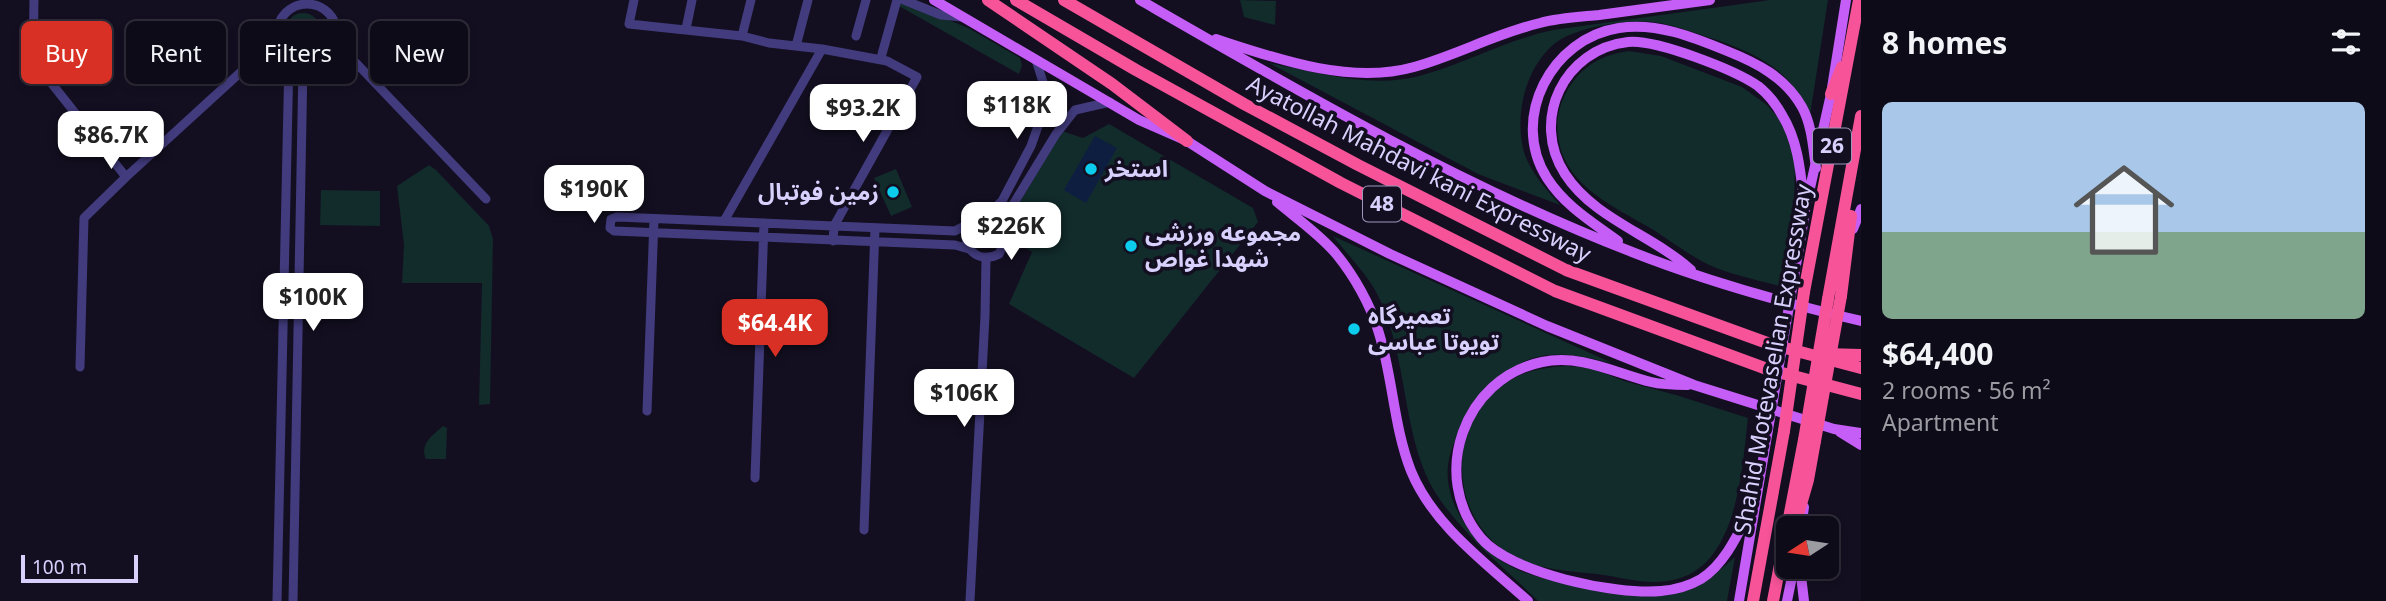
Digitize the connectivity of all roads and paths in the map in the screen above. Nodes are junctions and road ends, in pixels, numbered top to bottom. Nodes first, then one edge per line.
1 (34, 0) edge
2 (635, 0) edge
3 (692, 0) edge
4 (751, 0) edge
5 (808, 0) edge
6 (866, 0) edge
7 (897, 0) edge
8 (904, 0) edge
9 (934, 0) edge
10 (988, 0) edge
11 (1016, 0) edge
12 (1064, 0) edge
13 (1140, 0) edge
14 (1710, 0) edge
15 (1846, 0) edge
16 (1859, 0) edge
17 (307, 1) edge
18 (962, 17) junction
19 (280, 21) edge
20 (334, 21) edge
21 (686, 29) junction
22 (1198, 34) junction
23 (1854, 34) junction
24 (742, 36) junction
25 (856, 36) dead end
26 (796, 46) dead end
27 (822, 49) junction
28 (882, 54) dead end
29 (1036, 60) junction
30 (356, 63) edge
31 (240, 72) edge
32 (288, 84) edge
33 (303, 84) edge
34 (1831, 94) junction
35 (1110, 102) junction
36 (1861, 116) edge
37 (1187, 141) junction
38 (1861, 153) edge
39 (1816, 169) junction
40 (126, 177) junction
41 (1265, 191) junction
42 (486, 199) dead end
43 (1861, 209) edge
44 (1805, 212) junction
45 (654, 219) junction
46 (983, 219) junction
47 (724, 221) junction
48 (764, 223) junction
49 (969, 225) junction
50 (834, 226) junction
51 (875, 228) junction
52 (654, 234) junction
53 (1004, 235) junction
54 (764, 238) junction
55 (833, 241) junction
56 (874, 242) junction
57 (1848, 242) junction
58 (969, 249) junction
59 (1631, 252) junction
60 (986, 258) junction
61 (1695, 274) junction
62 (1835, 297) junction
63 (1859, 320) edge
64 (1802, 354) junction
65 (1861, 355) edge
66 (80, 367) dead end
67 (1861, 368) edge
68 (1694, 385) junction
69 (1861, 394) edge
70 (647, 411) dead end
71 (1834, 429) junction
72 (1861, 433) edge
73 (1809, 441) junction
74 (1861, 446) edge
75 (755, 478) dead end
76 (1808, 480) junction
77 (1755, 501) junction
78 (1798, 516) edge
79 (1803, 516) edge
80 (864, 530) dead end
81 (1782, 579) edge
82 (1788, 579) edge
83 (1801, 579) edge
84 (1778, 600) edge
85 (278, 601) edge
86 (293, 601) edge
87 (970, 601) edge
88 (1528, 601) edge
89 (1739, 601) edge
90 (1753, 601) edge
91 (1804, 601) edge

1 - 40 street
2 - 21 street
3 - 21 street
4 - 24 street
5 - 26 street
6 - 25 street
7 - 28 street
8 - 18 street
9 - 18 main road
10 - 37 highway
11 - 69 highway, Ayatollah Mahdavi kani Expressway / 48
12 - 64 highway, Ayatollah Mahdavi kani Expressway / 48
13 - 22 main road, Ayatollah Mahdavi kani Expressway
14 - 22 main road
15 - 34 main road
16 - 23 highway, Shahid Motevaselian Expressway / 26
17 - 19 street
17 - 20 street
18 - 29 main road
21 - 24 street
22 - 59 main road, Ayatollah Mahdavi kani Expressway
23 - 34 highway
23 - 90 highway, Shahid Motevaselian Expressway / 26, bridge
24 - 27 street
27 - 47 street
27 - 50 street
29 - 35 main road
29 - 46 street
30 - 42 street
31 - 40 street
32 - 85 street
33 - 86 street
34 - 39 main road
35 - 37 main road
35 - 53 street
36 - 62 highway, Shahid Motevaselian Expressway / 26
37 - 41 main road
38 - 57 highway
39 - 44 main road
39 - 59 main road
40 - 66 street
41 - 68 main road
41 - 88 main road
43 - 57 main road
44 - 61 main road
44 - 77 main road, bridge
45 - 47 street
45 - 52 street
45 - 52 street
46 - 49 street
46 - 53 street
47 - 48 street
48 - 50 street
48 - 54 street
49 - 51 street
49 - 58 street
50 - 51 street
50 - 55 street
51 - 56 street
52 - 54 street
52 - 70 street
53 - 60 street
54 - 55 street
54 - 75 street
55 - 56 street
56 - 58 street
56 - 80 street
57 - 62 highway
58 - 60 street
59 - 61 main road, Ayatollah Mahdavi kani Expressway
60 - 87 street
61 - 63 main road, Ayatollah Mahdavi kani Expressway
62 - 73 highway, bridge
64 - 65 highway
64 - 67 highway, 48
68 - 71 main road
68 - 77 main road
71 - 72 main road
71 - 74 main road
73 - 76 highway
73 - 84 highway, Shahid Motevaselian Expressway
76 - 78 highway
76 - 79 main road
77 - 89 main road
81 - 84 highway
82 - 84 main road
83 - 91 main road

